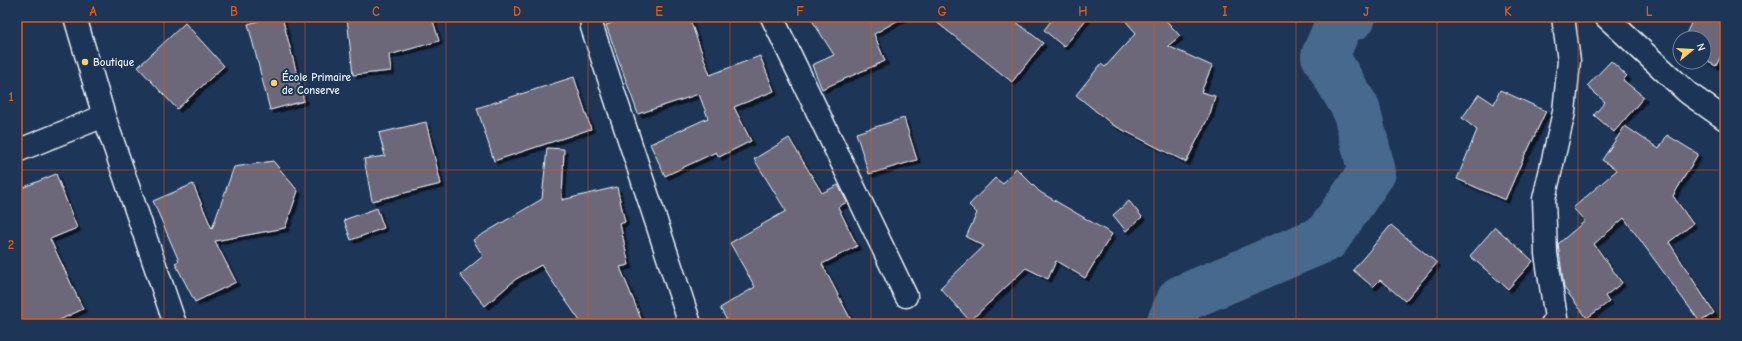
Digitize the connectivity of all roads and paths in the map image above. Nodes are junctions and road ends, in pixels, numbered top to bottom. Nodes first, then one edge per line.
1 (75, 17) edge
2 (591, 17) edge
3 (772, 17) edge
4 (1564, 17) edge
5 (1606, 17) edge
6 (104, 116) junction
7 (1725, 119) edge
8 (17, 151) edge
9 (906, 296) dead end
10 (175, 324) edge
11 (690, 324) edge
12 (1552, 324) edge

1 - 6 street
2 - 11 street
3 - 9 street
4 - 12 street
5 - 7 street
6 - 8 street
6 - 10 street

